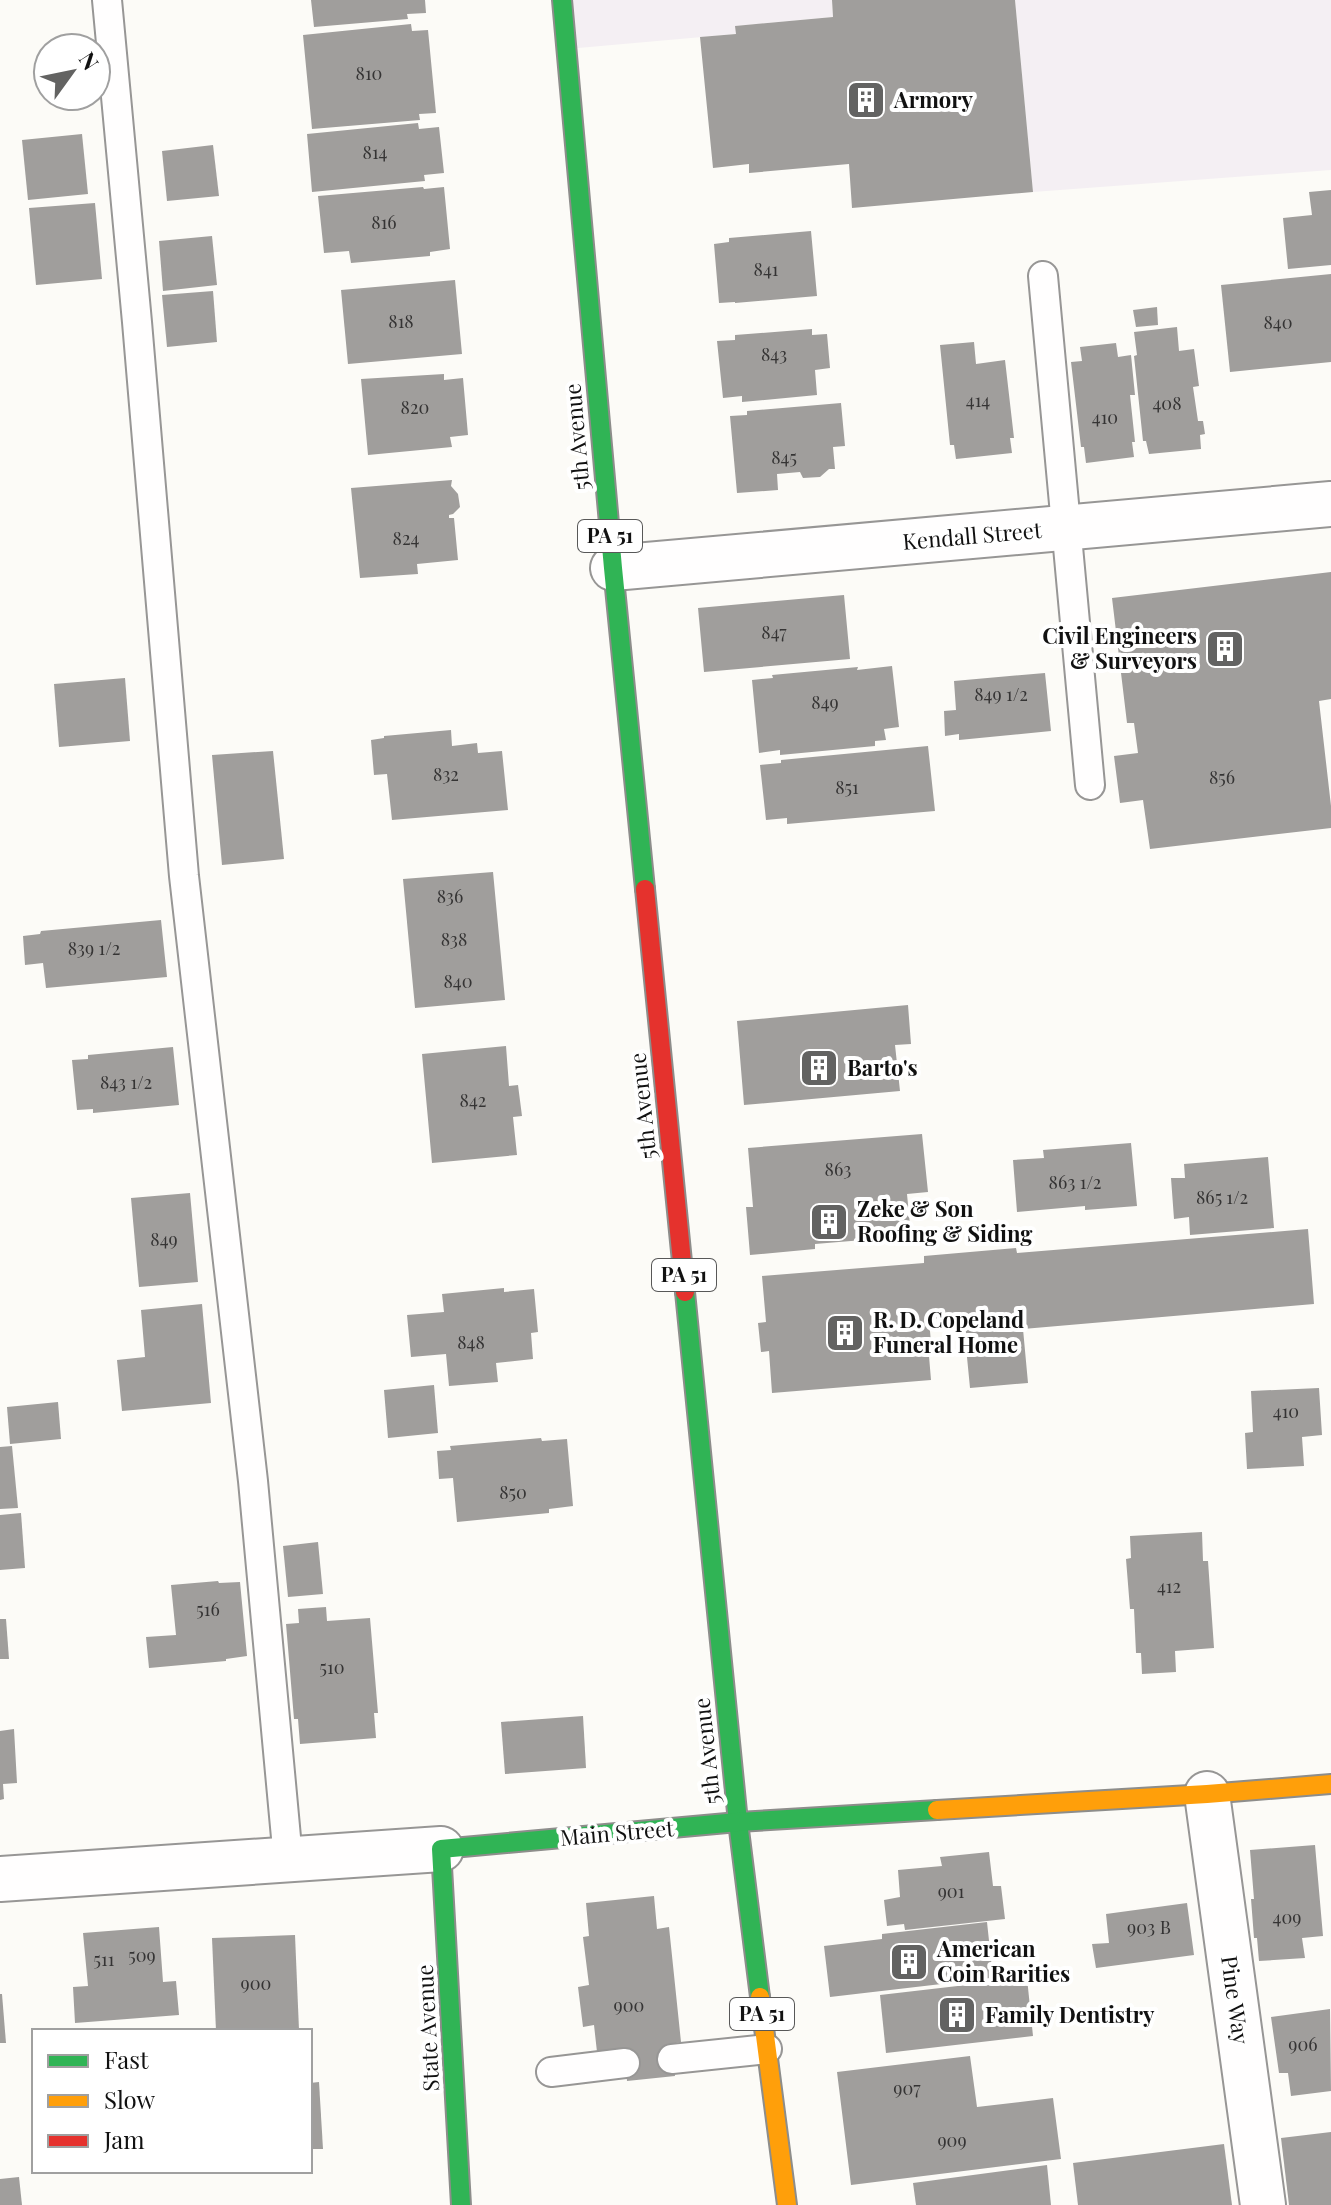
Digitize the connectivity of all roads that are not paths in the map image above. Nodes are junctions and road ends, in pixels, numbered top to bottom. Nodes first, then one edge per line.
1 (107, 0) edge
2 (562, 0) edge
3 (1043, 276) dead end
4 (1331, 504) edge
5 (1066, 528) junction
6 (613, 568) junction
7 (1090, 785) dead end
8 (1331, 1784) edge
9 (1207, 1794) junction
10 (738, 1822) junction
11 (441, 1849) junction
12 (288, 1859) junction
13 (0, 1879) edge
14 (767, 2049) junction
15 (672, 2059) dead end
16 (625, 2063) dead end
17 (551, 2072) dead end
18 (461, 2205) edge
19 (787, 2205) edge
20 (1263, 2205) edge

1 - 12 lane
2 - 6 main road, 5th Avenue / PA 51
3 - 5 lane
4 - 5 street, Kendall Street
5 - 6 street, Kendall Street
5 - 7 lane
6 - 10 main road, 5th Avenue / PA 51
8 - 9 main road, Main Street
9 - 10 main road, Main Street
9 - 20 street, Pine Way
10 - 11 main road, Main Street
10 - 14 main road, 5th Avenue / PA 51
11 - 12 street, Main Street
11 - 18 main road, State Avenue
12 - 13 street, Main Street
14 - 15 lane
14 - 19 main road, 5th Avenue / PA 51
16 - 17 lane

